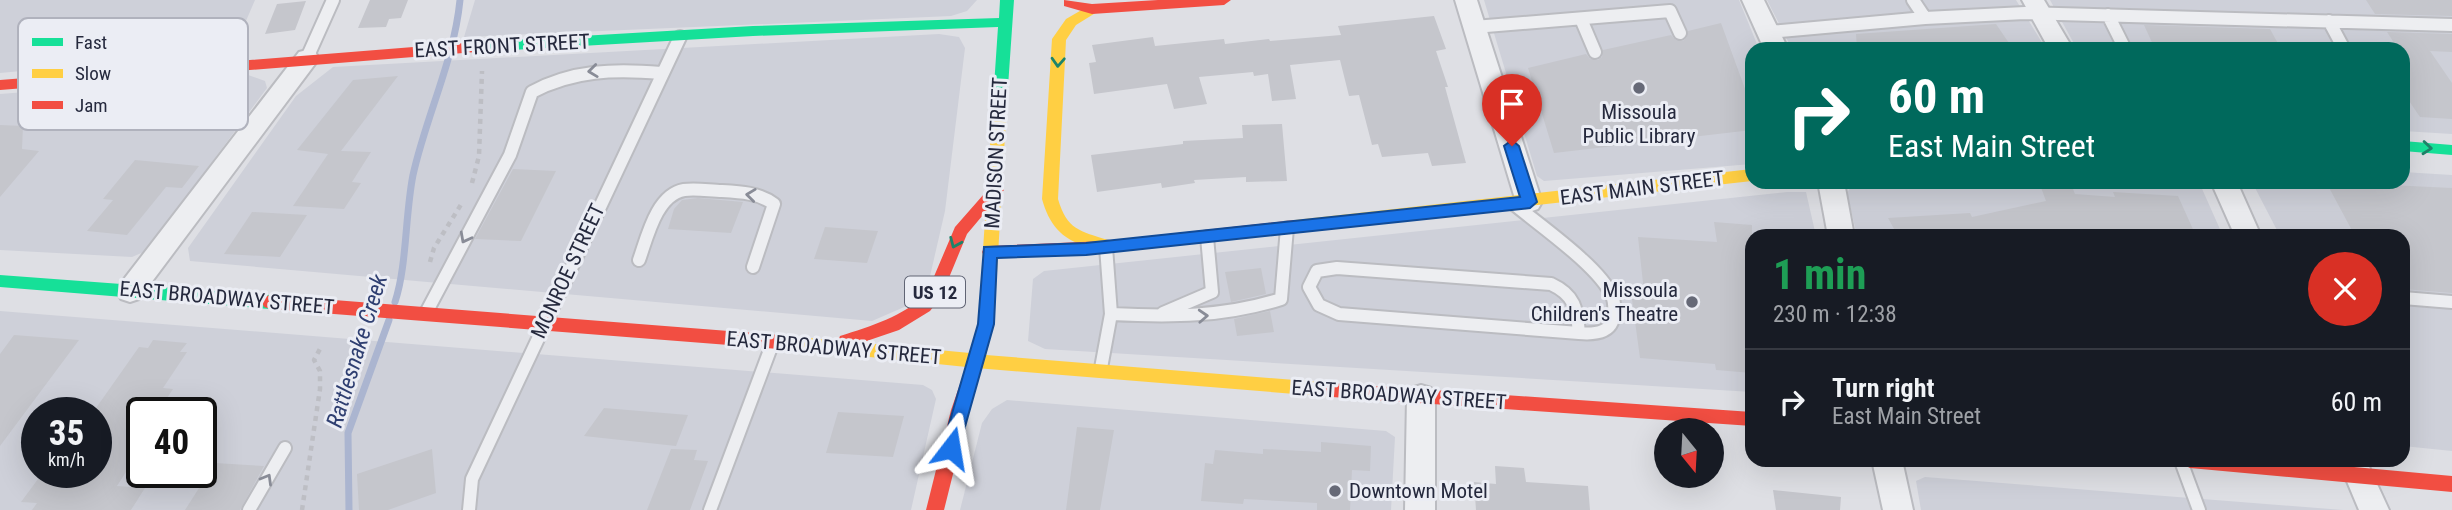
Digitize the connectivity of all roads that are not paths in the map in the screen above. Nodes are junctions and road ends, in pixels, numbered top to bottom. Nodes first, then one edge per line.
1 (333, 0) edge
2 (1007, 0) edge
3 (1058, 0) edge
4 (1224, 0) edge
5 (1466, 0) edge
6 (1753, 0) edge
7 (1913, 0) edge
8 (1092, 5) edge
9 (2036, 6) edge
10 (2108, 15) junction
11 (1925, 18) junction
12 (1581, 19) junction
13 (2329, 21) junction
14 (1005, 22) junction
15 (2452, 25) edge
16 (1474, 27) junction
17 (1680, 33) dead end
18 (680, 37) junction
19 (1773, 41) edge
20 (2057, 42) edge
21 (2122, 42) edge
22 (2340, 42) edge
23 (1595, 52) dead end
24 (307, 58) junction
25 (248, 63) edge
26 (661, 73) junction
27 (18, 83) edge
28 (0, 85) edge
29 (2410, 147) edge
30 (2452, 150) edge
31 (1745, 176) edge
32 (1832, 189) edge
33 (2227, 189) edge
34 (996, 190) junction
35 (1522, 203) junction
36 (1287, 228) junction
37 (1841, 229) edge
38 (2245, 229) edge
39 (1207, 237) junction
40 (1114, 246) junction
41 (990, 252) junction
42 (639, 260) dead end
43 (753, 267) dead end
44 (0, 281) edge
45 (130, 291) junction
46 (2410, 299) edge
47 (2452, 302) edge
48 (425, 314) junction
49 (1111, 314) junction
50 (1156, 316) junction
51 (544, 324) junction
52 (1579, 334) junction
53 (773, 342) junction
54 (831, 346) junction
55 (976, 361) junction
56 (1100, 372) junction
57 (1421, 397) junction
58 (1745, 419) edge
59 (285, 448) dead end
60 (1889, 467) edge
61 (2183, 467) edge
62 (2331, 467) edge
63 (2356, 468) edge
64 (2452, 484) edge
65 (249, 510) edge
66 (469, 510) edge
67 (710, 510) edge
68 (935, 510) edge
69 (1420, 510) edge
70 (1898, 510) edge
71 (2199, 510) edge
72 (2374, 510) edge

1 - 24 lane
2 - 14 main road, MADISON STREET / US 12
3 - 8 main road
4 - 8 main road
5 - 16 street
6 - 19 street
7 - 11 lane
8 -> 40 main road
9 - 10 lane
9 - 11 lane
9 - 20 street
10 - 13 lane
10 - 21 lane
11 - 19 lane
12 - 16 lane
12 - 17 lane
12 - 23 lane
13 - 15 lane
13 - 22 lane
14 - 18 main road, EAST FRONT STREET
14 - 34 main road, MADISON STREET / US 12
16 - 35 street
18 - 24 main road, EAST FRONT STREET
18 - 26 lane, MONROE STREET
24 - 25 main road, EAST FRONT STREET
24 - 45 street
26 -> 48 lane
26 - 51 lane, MONROE STREET
27 - 28 main road, EAST FRONT STREET
29 -> 30 main road
31 - 35 main road, EAST MAIN STREET
32 - 37 street
33 - 38 street
34 - 41 main road, MADISON STREET / US 12
34 -> 54 main road, US 12
35 - 36 main road, EAST MAIN STREET
35 - 52 lane
36 - 39 main road, EAST MAIN STREET
50 -> 36 lane
39 - 40 main road, EAST MAIN STREET
39 - 50 lane
40 - 41 main road, EAST MAIN STREET
40 - 49 lane
41 - 55 main road, MADISON STREET / US 12
43 -> 42 lane
44 - 45 main road, EAST BROADWAY STREET
45 - 48 main road, EAST BROADWAY STREET
46 - 47 lane
48 - 51 main road, EAST BROADWAY STREET
49 - 50 lane
49 - 56 lane
51 - 53 main road, EAST BROADWAY STREET
51 - 66 lane, MONROE STREET
52 - 52 lane
53 - 54 main road, EAST BROADWAY STREET
53 - 67 lane
54 - 55 main road, EAST BROADWAY STREET
55 - 56 main road, EAST BROADWAY STREET
55 - 68 main road, MADISON STREET
56 - 57 main road, EAST BROADWAY STREET
57 - 58 main road, EAST BROADWAY STREET
57 - 69 street
65 -> 59 lane
60 - 70 street
61 - 71 lane
62 - 63 main road
63 - 64 main road
63 - 72 street

